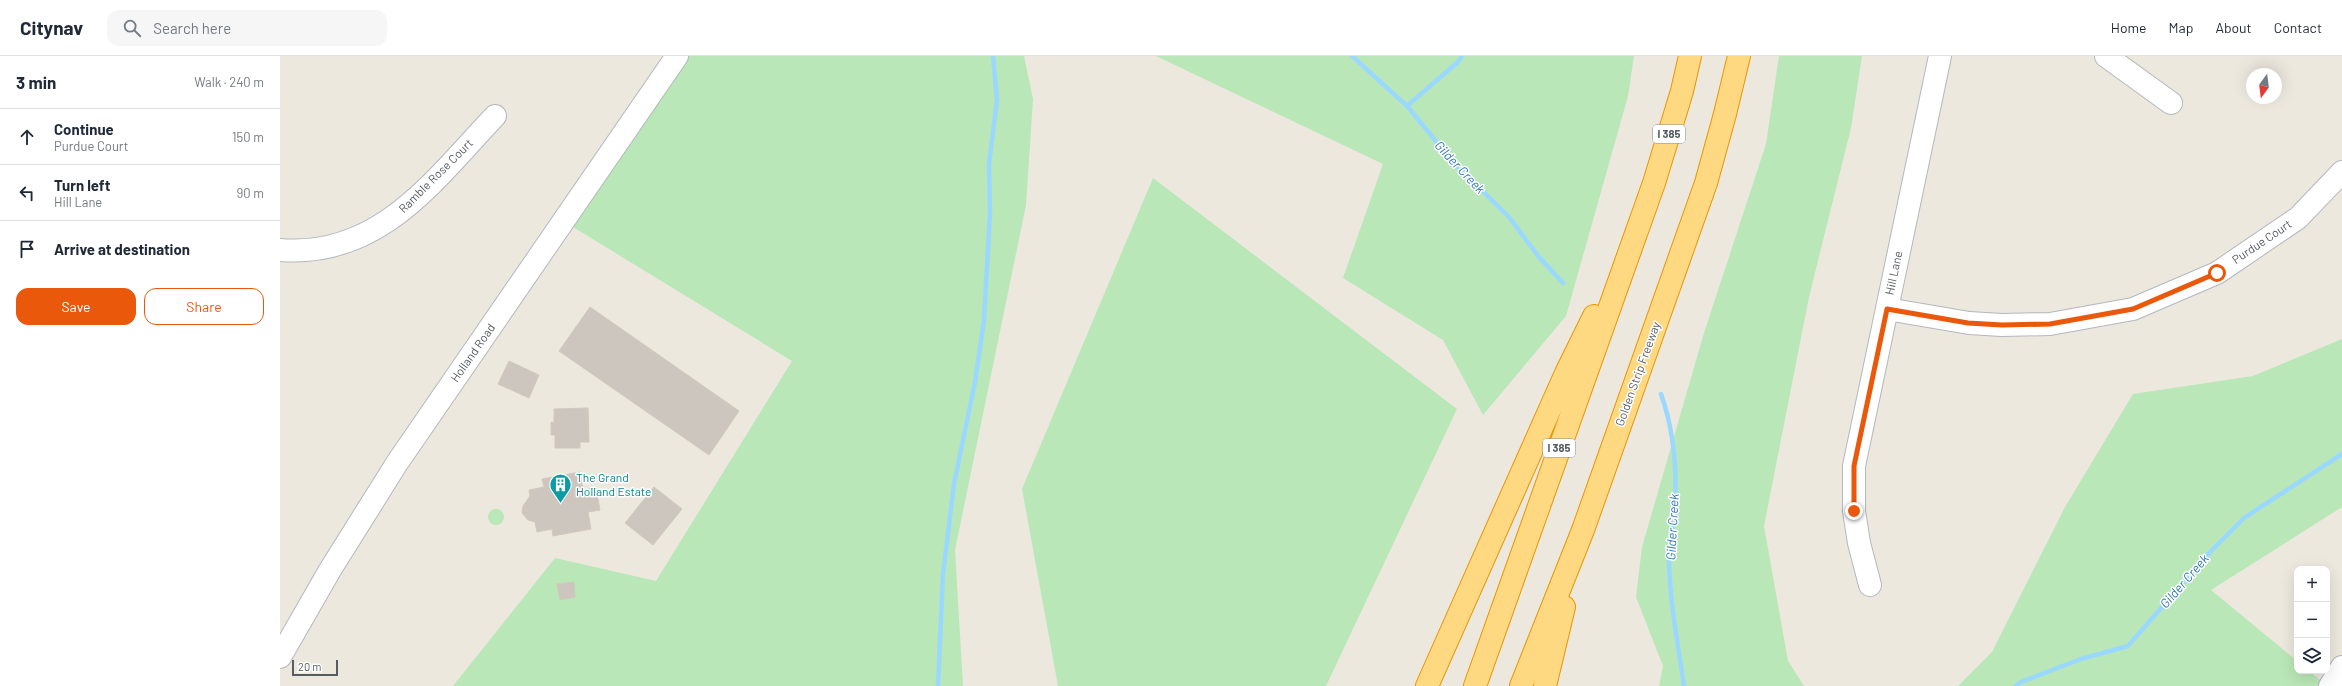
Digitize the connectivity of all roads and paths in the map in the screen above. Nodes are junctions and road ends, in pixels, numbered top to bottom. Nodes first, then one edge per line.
1 (677, 56) edge
2 (1690, 56) edge
3 (1739, 56) edge
4 (1940, 56) edge
5 (2106, 56) edge
6 (2171, 103) dead end
7 (495, 116) dead end
8 (2342, 172) edge
9 (1645, 211) junction
10 (280, 250) edge
11 (1887, 309) junction
12 (1583, 530) junction
13 (1870, 585) dead end
14 (280, 657) edge
15 (2342, 667) edge
16 (1427, 686) edge
17 (1475, 686) edge
18 (1521, 686) edge
19 (1545, 686) edge
20 (2330, 686) edge

1 - 14 street, Holland Road
2 - 9 highway, I 385
3 - 12 highway, Golden Strip Freeway
4 - 11 street, Hill Lane
5 - 6 street
7 - 10 street, Ramble Rose Court
8 - 11 street, Purdue Court
9 - 16 highway
9 - 17 highway, I 385
11 - 13 street, Hill Lane
12 - 18 highway, Golden Strip Freeway
12 - 19 highway
15 - 20 street

